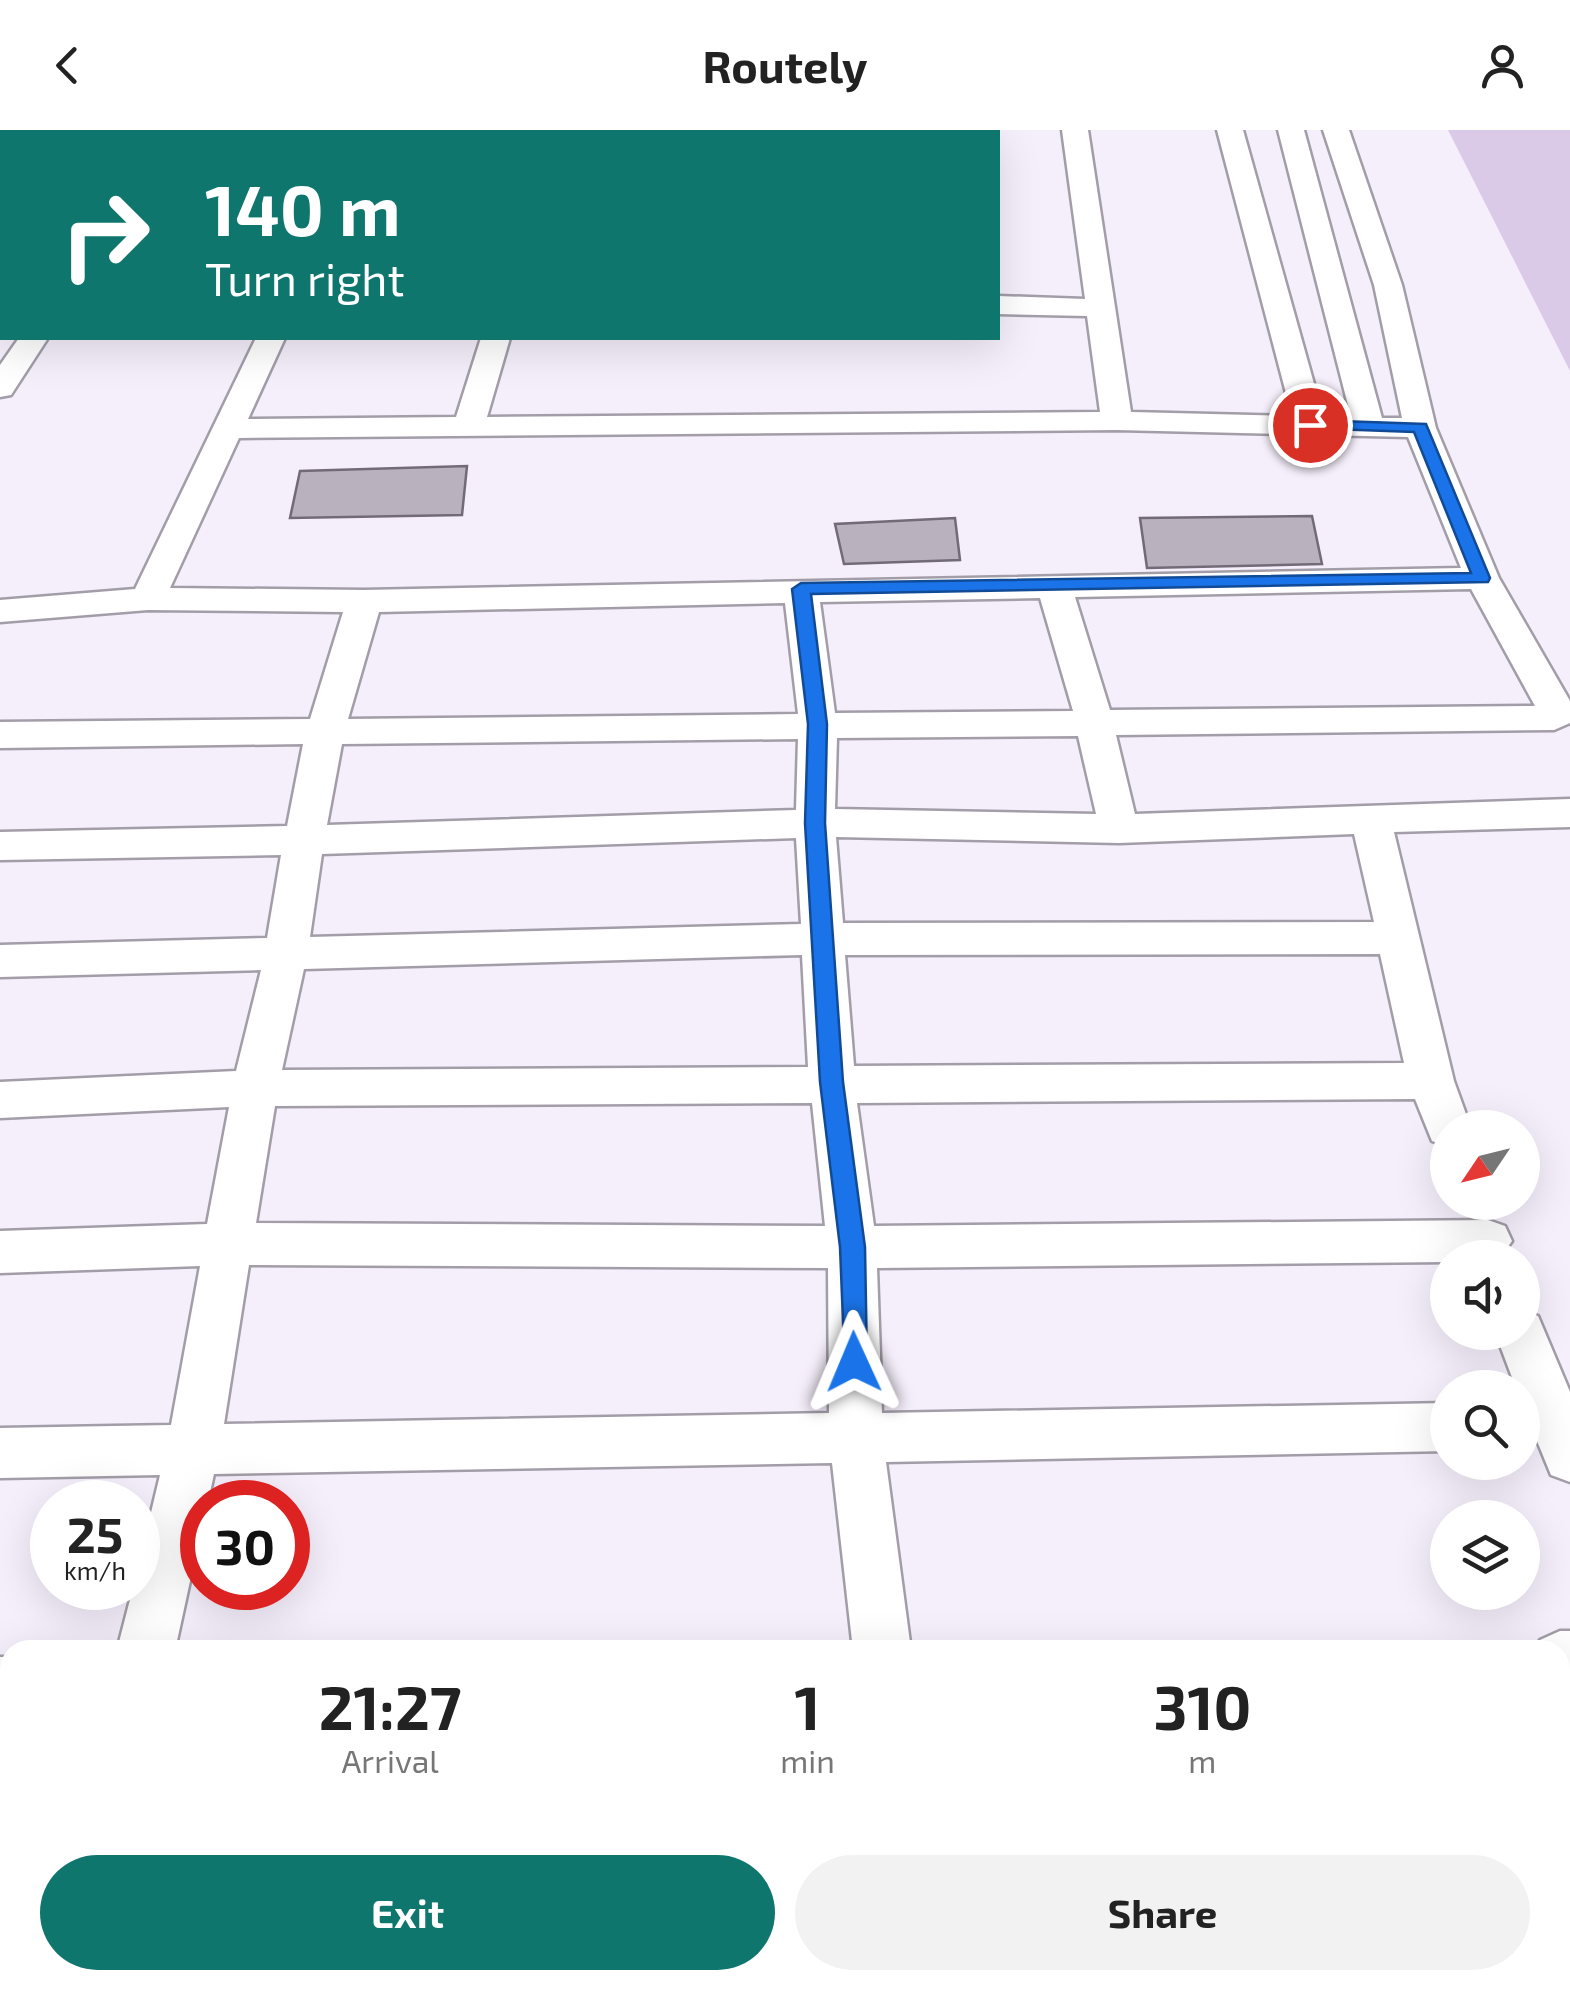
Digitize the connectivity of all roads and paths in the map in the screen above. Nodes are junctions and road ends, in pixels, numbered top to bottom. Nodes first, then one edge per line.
1 (1075, 130) edge
2 (1230, 130) edge
3 (1291, 130) edge
4 (1336, 130) edge
5 (1000, 305) edge
6 (1101, 308) junction
7 (33, 340) edge
8 (269, 340) edge
9 (494, 340) edge
10 (0, 388) edge
11 (1117, 421) junction
12 (1310, 425) junction
13 (469, 426) junction
14 (1369, 426) junction
15 (1420, 428) junction
16 (228, 429) junction
17 (1482, 578) junction
18 (1054, 586) junction
19 (801, 589) junction
20 (148, 599) junction
21 (364, 601) junction
22 (0, 611) edge
23 (1095, 722) junction
24 (818, 724) junction
25 (325, 731) junction
26 (0, 734) edge
27 (1570, 814) edge
28 (1371, 818) junction
29 (815, 823) junction
30 (1119, 829) junction
31 (304, 840) junction
32 (0, 846) edge
33 (1401, 938) junction
34 (822, 939) junction
35 (286, 953) junction
36 (0, 961) edge
37 (1431, 1081) junction
38 (832, 1082) junction
39 (255, 1088) junction
40 (0, 1100) edge
41 (1441, 1110) edge
42 (1485, 1234) edge
43 (228, 1244) junction
44 (852, 1247) junction
45 (0, 1252) edge
46 (1525, 1350) edge
47 (1430, 1427) edge
48 (1550, 1436) edge
49 (856, 1439) junction
50 (193, 1449) junction
51 (0, 1452) edge
52 (148, 1640) edge
53 (880, 1640) edge

1 - 6 street
2 - 12 street
3 - 14 street
4 - 15 street
5 - 6 street
6 - 11 street
7 - 10 street
8 - 16 street
9 - 13 street
11 - 12 street
11 - 13 street
12 - 14 street
13 - 16 street
14 - 15 street
15 - 17 street
16 - 20 street
17 - 18 street
17 - 23 street
18 - 19 street
18 - 23 street
19 - 21 street
19 - 24 street
20 - 21 street
20 - 22 street
21 - 25 street
23 - 24 street
23 - 30 street
24 - 25 street
24 - 29 street
25 - 26 street
25 - 31 street
27 - 28 street
28 - 30 street
28 - 33 street
29 - 30 street
29 - 31 street
29 - 34 street
31 - 32 street
31 - 35 street
33 - 34 street
33 - 37 street
34 - 35 street
34 - 38 street
35 - 36 street
35 - 39 street
37 - 38 street
37 - 41 street
38 - 39 street
38 - 44 street
39 - 40 street
39 - 43 street
42 - 44 street
43 - 44 street
43 - 45 street
43 - 50 street
44 - 49 street
46 - 48 street
47 - 49 street
49 - 50 street
49 - 53 street
50 - 51 street
50 - 52 street

